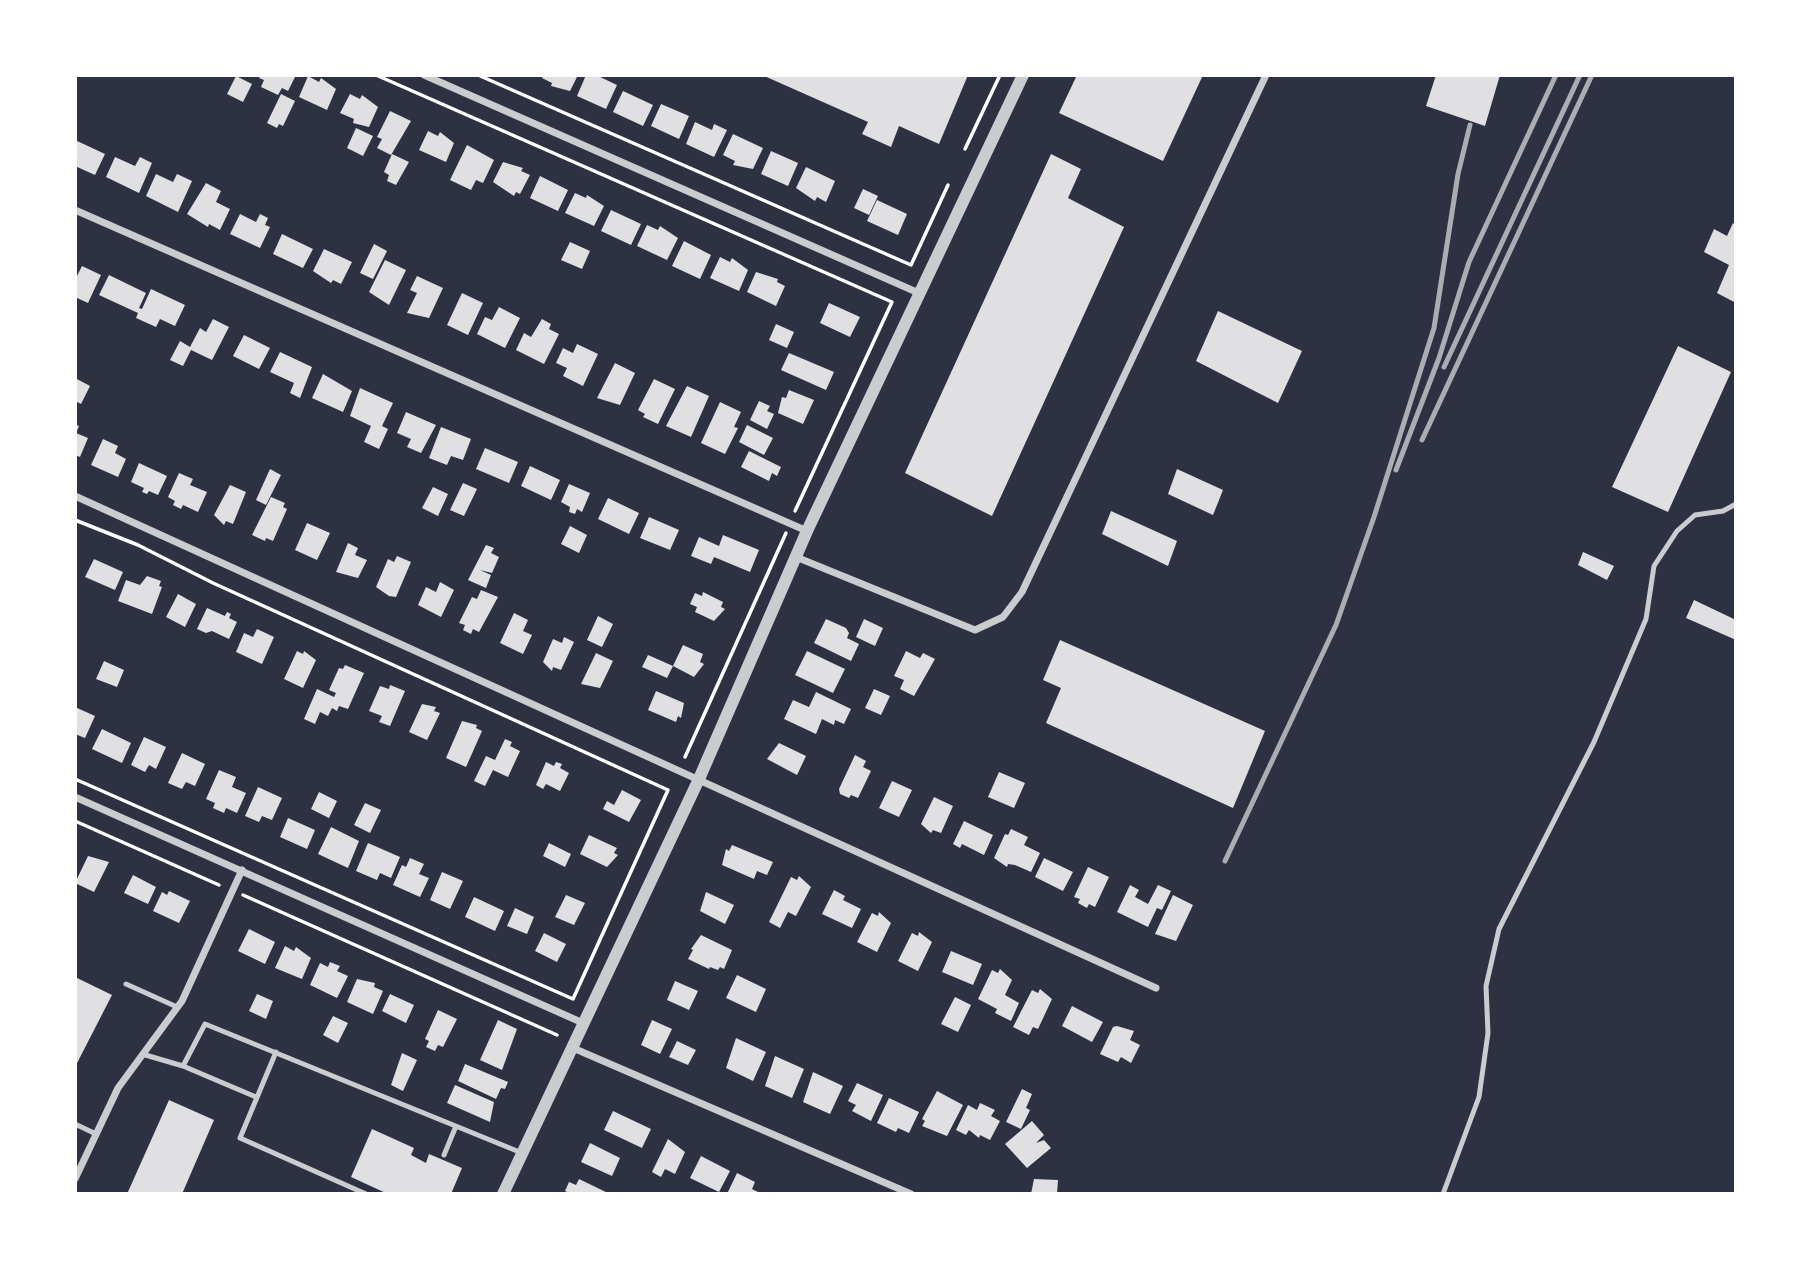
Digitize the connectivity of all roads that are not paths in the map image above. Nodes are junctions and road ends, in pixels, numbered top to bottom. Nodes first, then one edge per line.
1 (424, 75) edge
2 (1023, 75) edge
3 (1266, 75) edge
4 (75, 210) edge
5 (920, 294) junction
6 (75, 496) edge
7 (1736, 504) edge
8 (807, 531) junction
9 (796, 557) junction
10 (699, 779) junction
11 (75, 797) edge
12 (242, 870) junction
13 (126, 984) dead end
14 (1156, 988) dead end
15 (177, 1007) junction
16 (583, 1023) junction
17 (573, 1048) junction
18 (276, 1052) junction
19 (142, 1054) junction
20 (183, 1066) junction
21 (256, 1097) junction
22 (75, 1124) edge
23 (456, 1126) junction
24 (96, 1134) junction
25 (522, 1153) junction
26 (444, 1154) dead end
27 (75, 1179) edge
28 (366, 1194) edge
29 (503, 1194) edge
30 (911, 1194) edge
31 (1443, 1194) edge

1 - 5 street
2 - 5 street
3 - 9 street
4 - 8 street
5 - 8 street
6 - 10 street
7 - 31 lane
8 - 9 street
9 - 10 street
10 - 14 street
10 - 16 street
11 - 12 street
12 - 15 street
12 - 16 street
13 - 15 lane
15 - 19 street
16 - 17 street
17 - 25 street
17 - 30 street
18 - 20 lane
18 - 21 lane
18 - 23 lane
19 - 20 lane
19 - 24 street
20 - 21 lane
21 - 28 lane
22 - 24 lane
23 - 25 lane
23 - 26 lane
24 - 27 street
25 - 29 street

